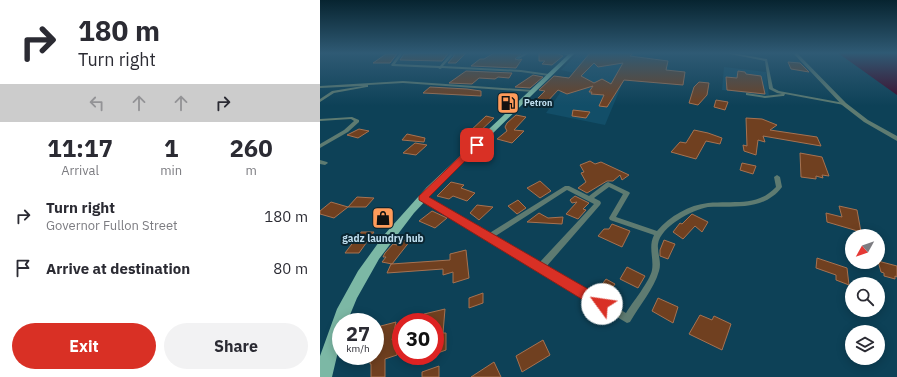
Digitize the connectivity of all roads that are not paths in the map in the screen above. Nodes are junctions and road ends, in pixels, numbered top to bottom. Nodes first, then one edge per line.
1 (510, 71) edge
2 (554, 71) edge
3 (768, 71) edge
4 (812, 71) edge
5 (549, 75) junction
6 (384, 82) junction
7 (341, 85) junction
8 (320, 87) edge
9 (351, 90) junction
10 (533, 91) junction
11 (747, 94) dead end
12 (787, 95) junction
13 (320, 101) edge
14 (844, 104) junction
15 (320, 120) edge
16 (897, 139) edge
17 (320, 146) edge
18 (777, 177) dead end
19 (422, 198) junction
20 (589, 199) junction
21 (658, 234) junction
22 (488, 237) junction
23 (540, 268) junction
24 (324, 377) edge

1 - 5 street
2 - 5 main road
3 - 12 street
4 - 14 street
5 - 10 main road
6 - 7 street
6 - 9 street
6 - 10 street
7 - 8 street
7 - 9 street
9 - 13 street
10 - 19 main road
11 - 12 street
12 - 14 street
14 - 16 street
15 - 17 street
18 - 21 street
19 - 22 street
19 - 24 main road
20 - 21 street
20 - 22 street
20 - 23 street
21 - 23 street
22 - 23 street

